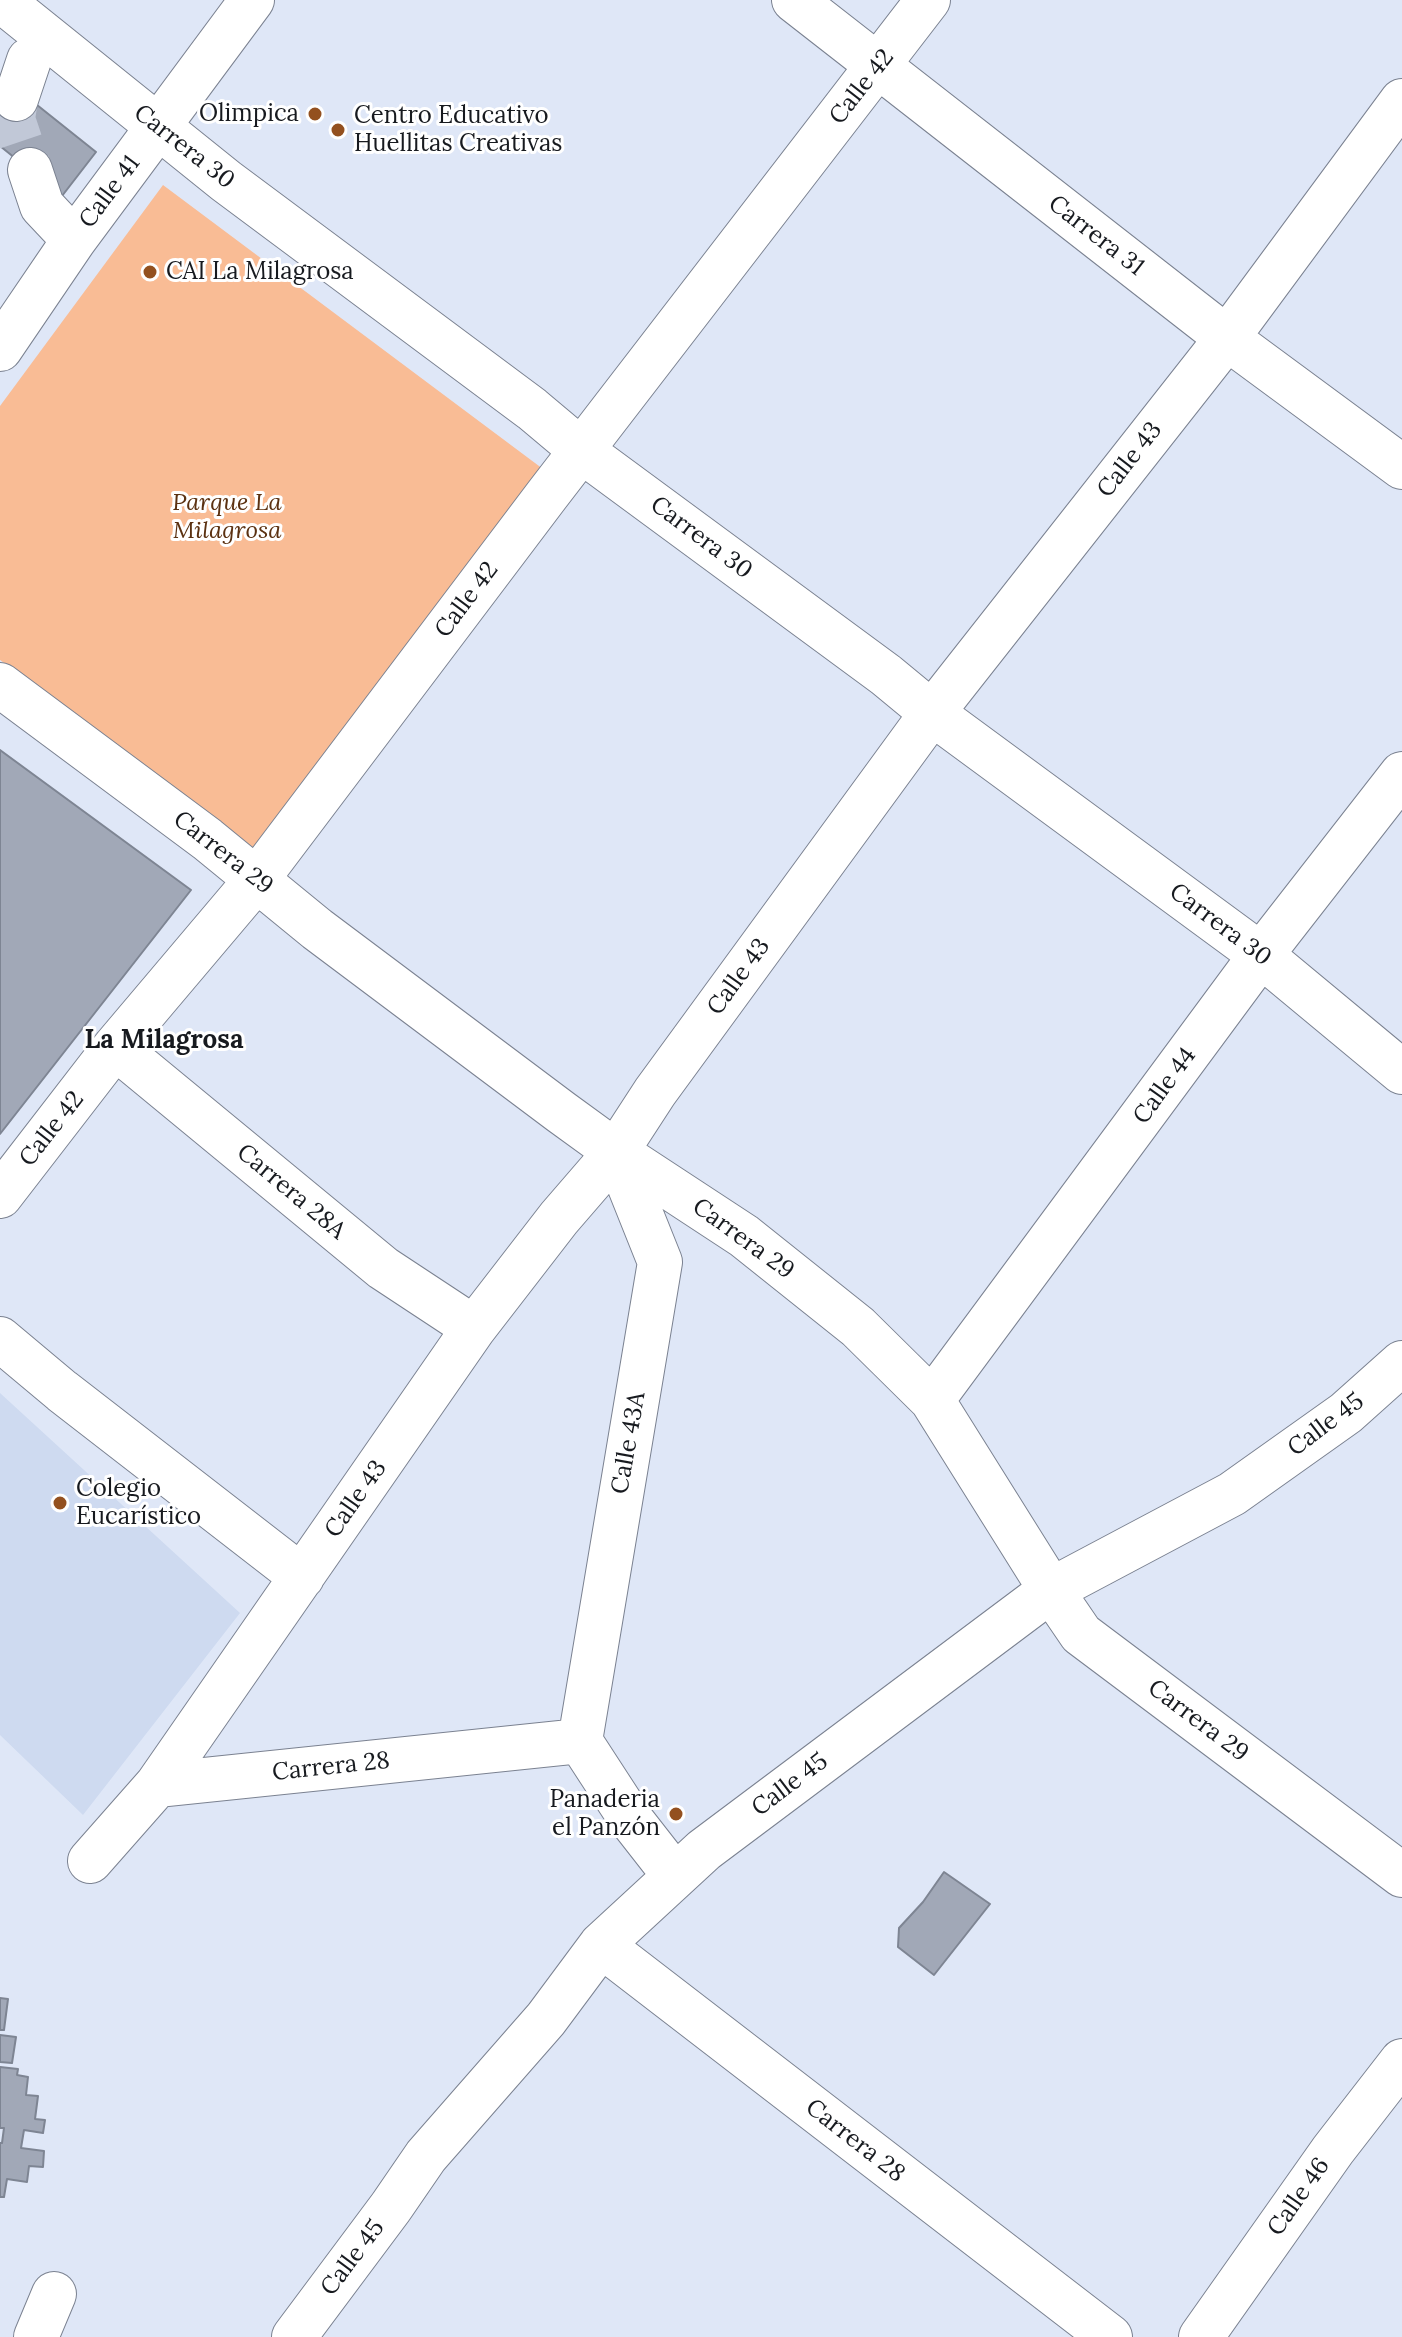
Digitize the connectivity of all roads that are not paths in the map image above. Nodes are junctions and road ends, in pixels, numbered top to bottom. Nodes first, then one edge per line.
1 (1, 0) edge
2 (252, 0) edge
3 (794, 0) edge
4 (928, 0) edge
5 (879, 65) junction
6 (1402, 101) edge
7 (159, 127) junction
8 (30, 170) tunnel mouth
9 (74, 240) junction
10 (4, 334) edge
11 (1227, 338) junction
12 (582, 451) junction
13 (1402, 467) edge
14 (0, 685) edge
15 (932, 713) junction
16 (1402, 774) edge
17 (257, 879) junction
18 (1261, 955) junction
19 (115, 1047) junction
20 (1402, 1072) edge
21 (616, 1152) junction
22 (0, 1196) edge
23 (474, 1328) junction
24 (0, 1339) edge
25 (1402, 1363) edge
26 (932, 1400) junction
27 (302, 1577) junction
28 (1051, 1590) junction
29 (580, 1741) junction
30 (157, 1785) junction
31 (90, 1861) dead end
32 (1402, 1875) edge
33 (675, 1876) junction
34 (601, 1945) junction
35 (1402, 2061) edge
36 (1388, 2106) edge
37 (54, 2294) dead end
38 (36, 2337) edge
39 (294, 2337) edge
40 (1110, 2337) edge
41 (1201, 2337) edge

1 - 7 street, Carrera 30
2 - 7 street, Calle 41
3 - 5 street, Carrera 31
4 - 5 street, Calle 42
5 - 11 street, Carrera 31
5 - 12 street, Calle 42
6 - 11 street, Calle 43
7 - 9 street, Calle 41
7 - 12 street, Carrera 30
8 - 9 street
9 - 10 street, Calle 41
11 - 13 street, Carrera 31
11 - 15 street, Calle 43
12 - 15 street, Carrera 30
12 - 17 street, Calle 42
14 - 17 street, Carrera 29
15 - 18 street, Carrera 30
15 - 21 street, Calle 43
16 - 18 street, Calle 44
17 - 19 street, Calle 42
17 - 21 street, Carrera 29
18 - 20 street, Carrera 30
18 - 26 street, Calle 44
19 - 22 street, Calle 42
19 - 23 street, Carrera 28A
21 - 23 street, Calle 43
21 - 26 street, Carrera 29
21 - 29 street, Calle 43A
23 - 27 street, Calle 43
24 - 27 street
25 - 28 street, Calle 45
26 - 28 street, Carrera 29
27 - 30 street, Calle 43
28 - 32 street, Carrera 29
28 - 33 street, Calle 45
29 - 30 street, Carrera 28
29 - 33 street
30 - 31 street, Calle 43
33 - 34 street, Calle 45
34 - 39 street, Calle 45
34 - 40 street, Carrera 28
35 - 36 street, Calle 46
36 - 41 street, Calle 46
37 - 38 street

